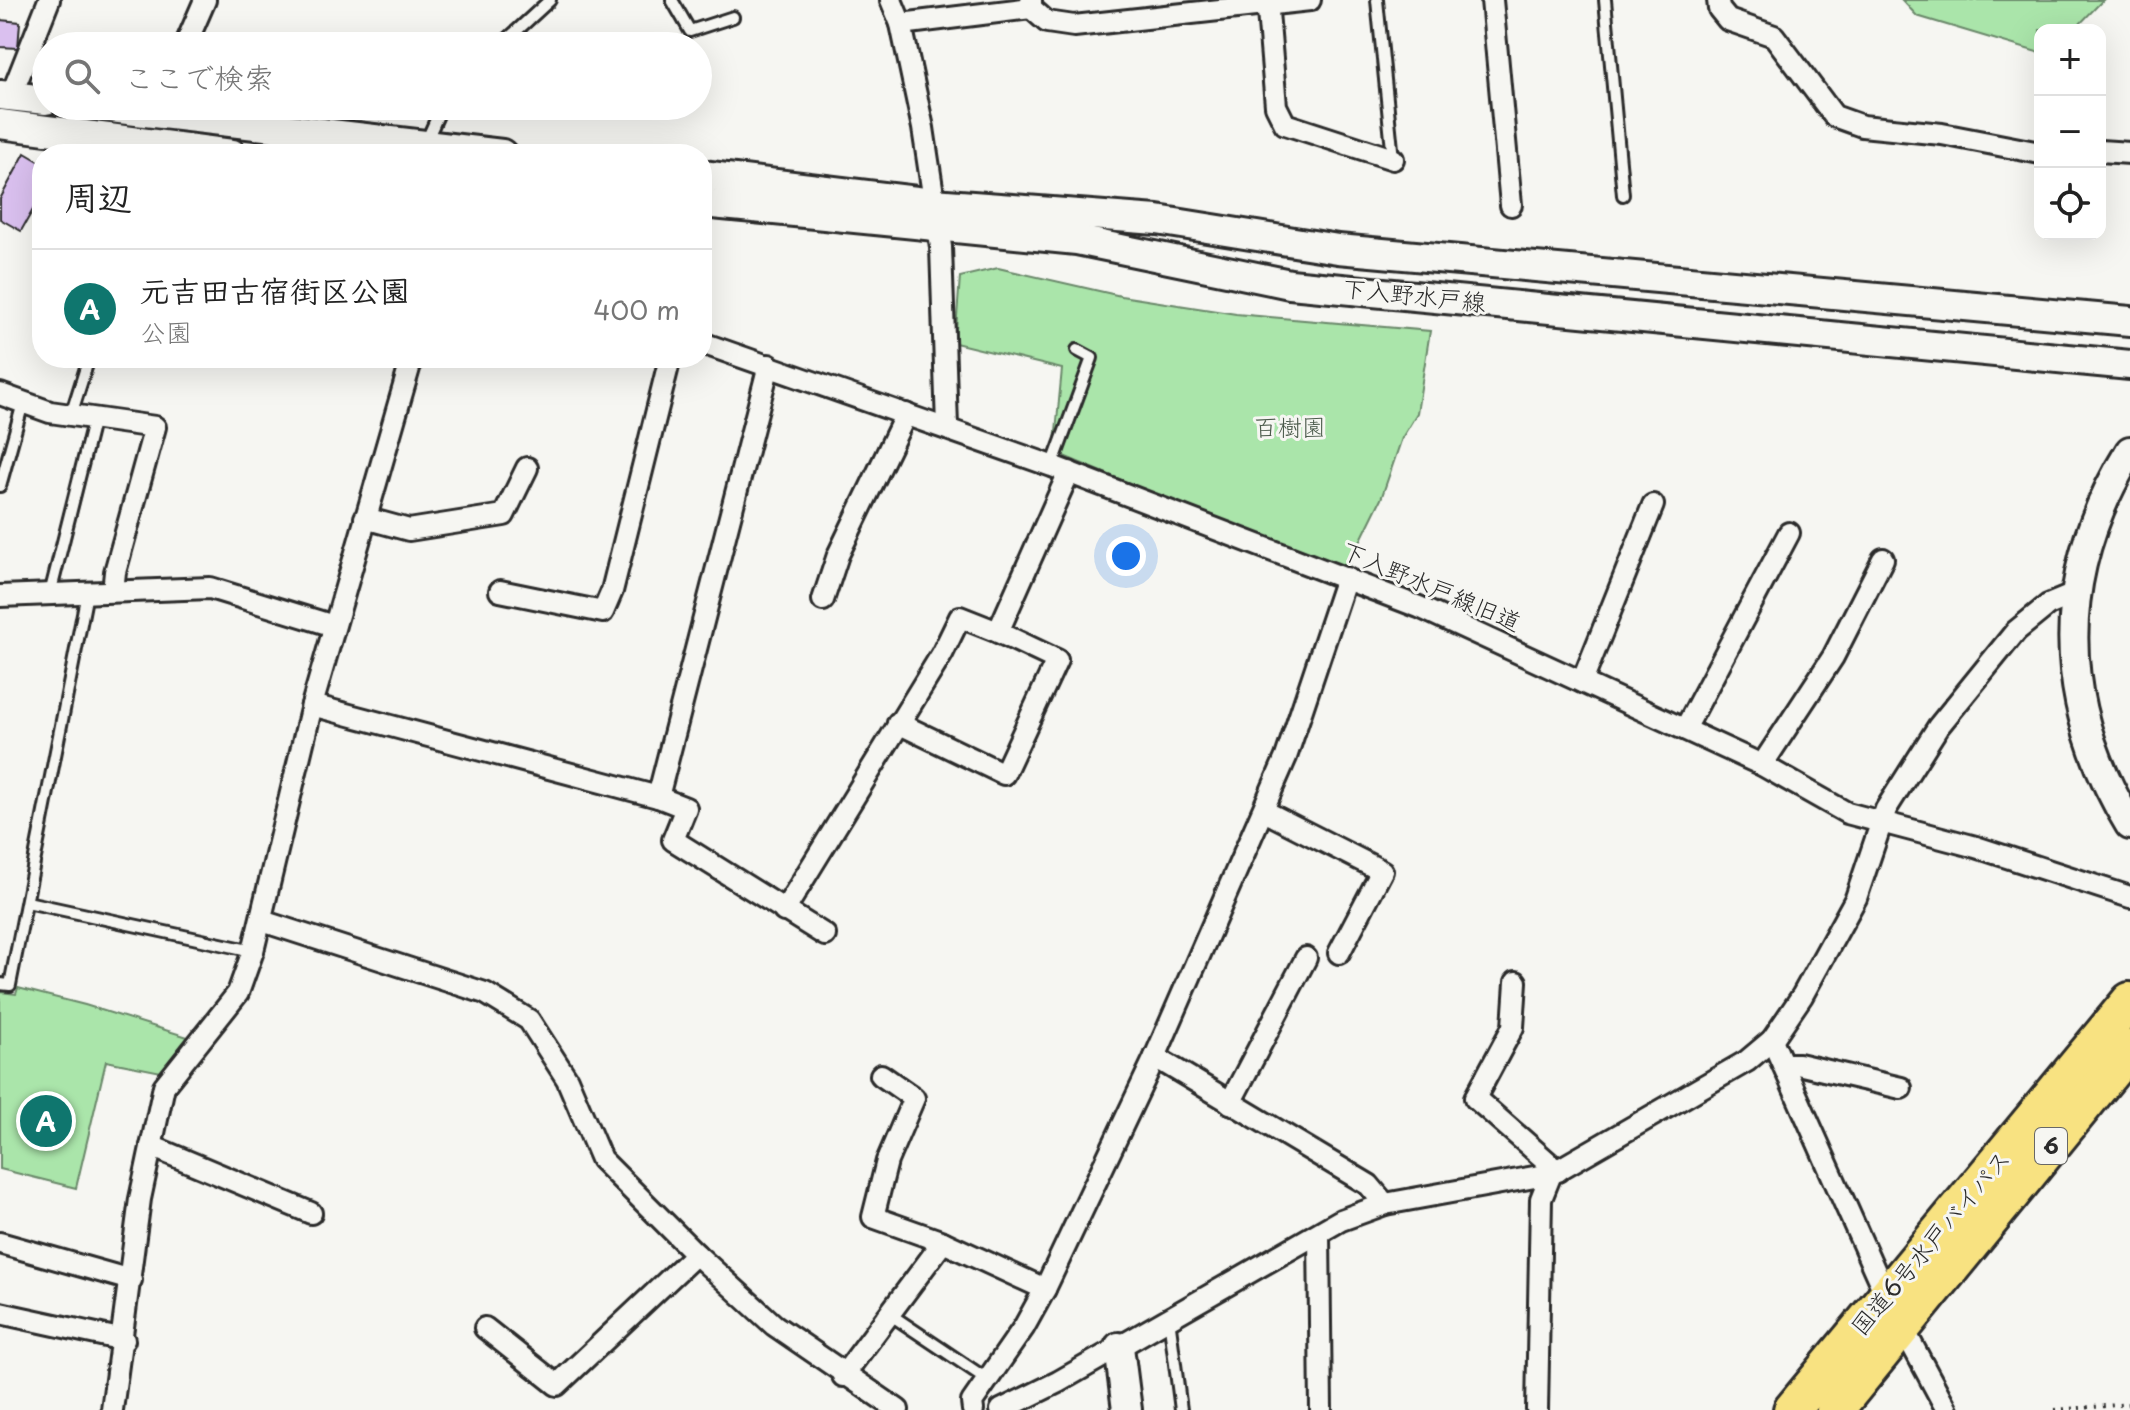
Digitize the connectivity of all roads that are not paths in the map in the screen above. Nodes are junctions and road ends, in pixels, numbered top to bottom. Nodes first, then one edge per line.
1 (49, 0) edge
2 (205, 0) edge
3 (550, 0) edge
4 (672, 0) edge
5 (891, 0) edge
6 (1310, 0) edge
7 (1377, 0) edge
8 (1492, 0) edge
9 (1605, 0) edge
10 (1718, 0) edge
11 (1267, 2) edge
12 (1031, 4) edge
13 (733, 17) dead end
14 (901, 24) junction
15 (35, 32) edge
16 (191, 32) edge
17 (515, 32) edge
18 (32, 38) edge
19 (6, 95) edge
20 (32, 98) edge
21 (237, 120) edge
22 (436, 120) edge
23 (0, 124) edge
24 (155, 144) edge
25 (410, 144) edge
26 (425, 144) edge
27 (2106, 151) edge
28 (2034, 152) edge
29 (2130, 153) edge
30 (1393, 159) joint
31 (712, 177) edge
32 (1623, 195) dead end
33 (712, 204) edge
34 (1511, 205) dead end
35 (935, 215) junction
36 (2130, 321) edge
37 (712, 346) edge
38 (1077, 350) dead end
39 (769, 365) junction
40 (2130, 365) edge
41 (86, 368) edge
42 (409, 368) edge
43 (668, 368) edge
44 (0, 394) edge
45 (23, 403) junction
46 (906, 414) junction
47 (71, 415) junction
48 (94, 418) junction
49 (947, 427) junction
50 (2130, 451) edge
51 (527, 468) dead end
52 (1060, 469) junction
53 (0, 486) edge
54 (1653, 505) dead end
55 (365, 518) junction
56 (1789, 533) dead end
57 (1883, 559) dead end
58 (1346, 578) junction
59 (113, 591) junction
60 (500, 591) dead end
61 (87, 593) junction
62 (2077, 593) junction
63 (50, 595) junction
64 (0, 596) edge
65 (823, 600) dead end
66 (334, 626) junction
67 (998, 632) junction
68 (1582, 682) junction
69 (312, 705) junction
70 (898, 723) junction
71 (1685, 729) junction
72 (1762, 765) junction
73 (658, 797) junction
74 (1264, 811) junction
75 (1879, 824) junction
76 (2130, 825) edge
77 (2130, 897) edge
78 (27, 902) junction
79 (784, 911) junction
80 (262, 921) junction
81 (825, 935) dead end
82 (253, 951) junction
83 (1339, 953) dead end
84 (1306, 958) dead end
85 (1516, 982) dead end
86 (0, 984) edge
87 (2130, 1001) edge
88 (1772, 1040) junction
89 (2130, 1049) edge
90 (1155, 1057) junction
91 (1783, 1064) junction
92 (881, 1075) dead end
93 (1901, 1088) dead end
94 (1230, 1103) junction
95 (151, 1146) junction
96 (1554, 1172) junction
97 (1385, 1204) junction
98 (311, 1213) dead end
99 (1319, 1234) junction
100 (943, 1242) junction
101 (0, 1243) edge
102 (696, 1254) junction
103 (131, 1280) junction
104 (1045, 1289) junction
105 (1886, 1296) junction
106 (0, 1313) edge
107 (888, 1313) junction
108 (1169, 1318) junction
109 (485, 1328) dead end
110 (1903, 1328) junction
111 (124, 1340) junction
112 (1119, 1347) junction
113 (843, 1376) junction
114 (988, 1380) junction
115 (112, 1410) edge
116 (898, 1410) edge
117 (973, 1410) edge
118 (1001, 1410) edge
119 (1127, 1410) edge
120 (1181, 1410) edge
121 (1321, 1410) edge
122 (1537, 1410) edge
123 (1792, 1410) edge
124 (1835, 1410) edge
125 (1947, 1410) edge

1 - 15 street
2 - 16 street
3 - 17 lane
4 - 13 lane
5 - 14 street
6 - 11 street
7 - 30 lane
8 - 34 street
9 - 32 lane
10 - 28 street
11 - 12 street
11 - 30 street
12 - 14 street
14 - 35 street
18 - 19 street
19 - 20 main road
21 - 25 main road
22 - 26 lane
23 - 24 main road
27 - 29 street
31 - 35 main road, 下入野水戸線
33 - 35 main road, 下入野水戸線
35 - 36 main road, 下入野水戸線
35 - 40 main road, 下入野水戸線
35 - 49 street
37 - 39 street, 下入野水戸線旧道
38 - 52 lane
39 - 46 street, 下入野水戸線旧道
39 - 73 street
41 - 47 lane
42 - 55 street
43 - 60 street
44 - 45 street
45 - 47 street
45 - 53 lane
46 - 49 street, 下入野水戸線旧道
46 - 65 street
47 - 48 street
48 - 59 street
48 - 63 lane
49 - 52 street, 下入野水戸線旧道
50 - 62 main road
51 - 55 street
52 - 58 street, 下入野水戸線旧道
52 - 67 street
54 - 68 street
55 - 66 street
56 - 71 street
57 - 72 street
58 - 68 street, 下入野水戸線旧道
58 - 74 street
59 - 61 street
59 - 66 street
61 - 63 street
61 - 78 lane
62 - 75 street
62 - 76 main road
63 - 64 street
66 - 69 street
67 - 70 street
67 - 70 street
68 - 71 street, 下入野水戸線旧道
69 - 73 street
69 - 80 street
70 - 79 street
71 - 72 street, 下入野水戸線旧道
72 - 75 street, 下入野水戸線旧道
73 - 79 street
74 - 83 street
74 - 90 street
75 - 77 street, 下入野水戸線旧道
75 - 88 street
78 - 82 lane
78 - 86 lane
79 - 81 street
80 - 82 street
80 - 102 street
82 - 95 street
84 - 94 street
85 - 96 street
87 - 105 highway, 国道6号水戸バイパス / 6
88 - 91 street
88 - 96 street
89 - 110 highway, 国道6号水戸バイパス / 6
90 - 94 street
90 - 104 street
91 - 93 street
91 - 105 street
92 - 100 street
94 - 97 street
95 - 98 street
95 - 103 street
96 - 97 street
96 - 122 street
97 - 99 street
99 - 108 street
99 - 121 street
100 - 104 street
100 - 107 street
101 - 103 street
102 - 109 street
102 - 113 street
103 - 111 street
104 - 114 street
105 - 110 street
105 - 123 highway, 国道6号水戸バイパス / 6
106 - 111 street
107 - 113 street
107 - 114 lane
108 - 112 street
108 - 120 lane
110 - 124 highway, 国道6号水戸バイパス / 6
110 - 125 street
111 - 115 street
112 - 118 street
112 - 119 main road
113 - 116 street
114 - 117 street

